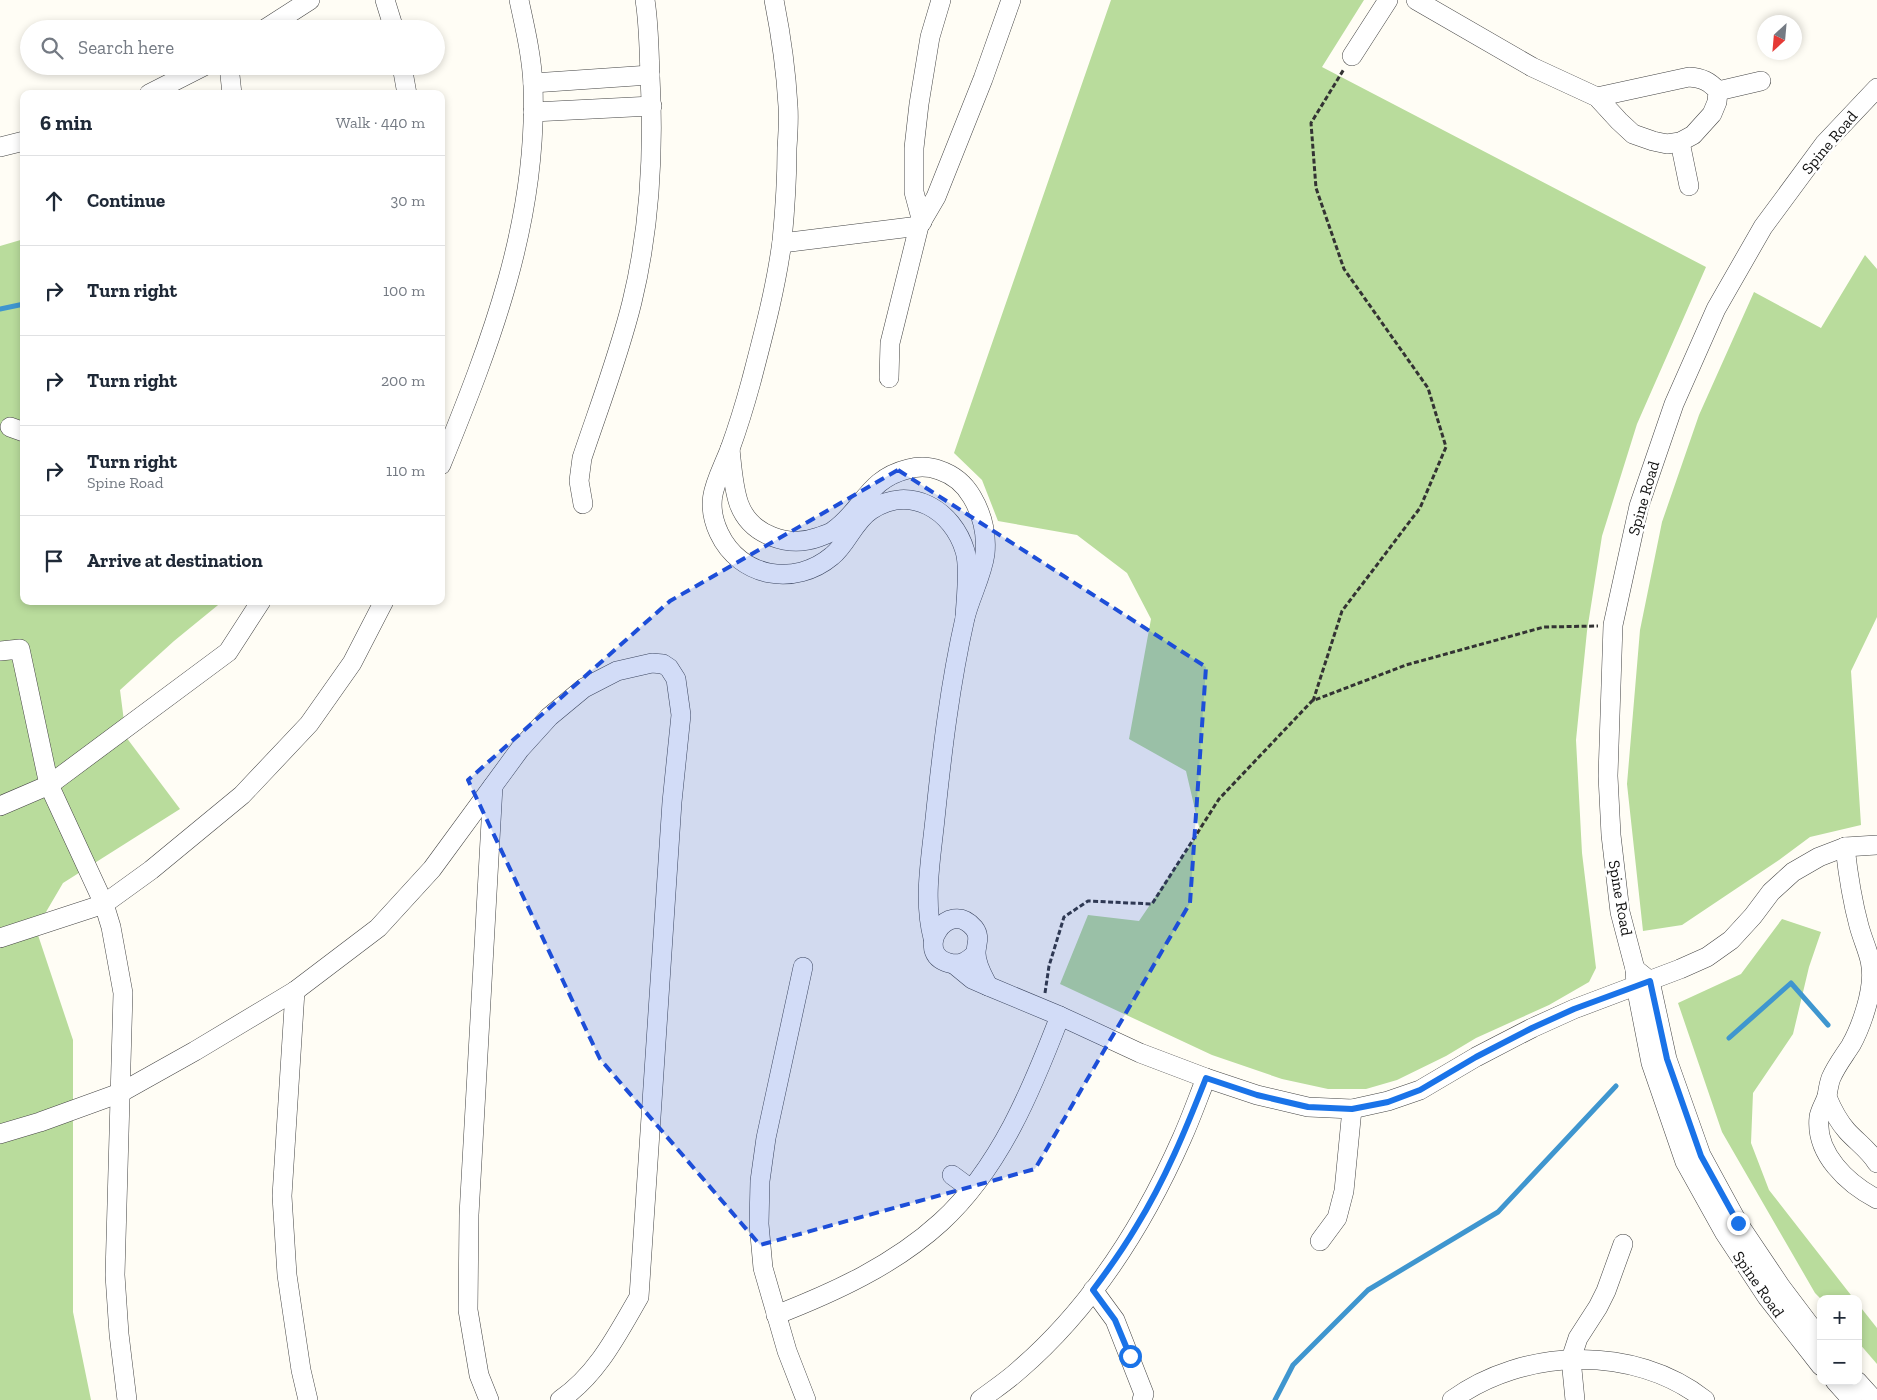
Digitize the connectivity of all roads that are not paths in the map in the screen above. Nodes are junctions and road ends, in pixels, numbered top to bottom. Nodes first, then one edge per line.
1 (310, 0) edge
2 (386, 0) edge
3 (519, 0) edge
4 (645, 0) edge
5 (774, 0) edge
6 (941, 0) edge
7 (1011, 0) edge
8 (1388, 0) edge
9 (1416, 0) edge
10 (279, 20) edge
11 (392, 20) edge
12 (1352, 56) road end
13 (186, 75) edge
14 (230, 75) edge
15 (404, 75) edge
16 (650, 75) junction
17 (1761, 81) dead end
18 (533, 84) junction
19 (1877, 88) edge
20 (157, 90) edge
21 (232, 90) edge
22 (406, 90) edge
23 (1718, 91) junction
24 (1597, 97) junction
25 (652, 106) junction
26 (533, 112) junction
27 (20, 142) edge
28 (1680, 142) junction
29 (0, 147) edge
30 (1690, 186) dead end
31 (920, 224) junction
32 (782, 242) junction
33 (888, 378) dead end
34 (730, 449) junction
35 (445, 455) edge
36 (583, 504) dead end
37 (258, 605) edge
38 (382, 605) edge
39 (965, 617) junction
40 (0, 651) edge
41 (48, 785) junction
42 (493, 786) junction
43 (0, 806) edge
44 (1877, 845) edge
45 (1844, 847) junction
46 (928, 894) junction
47 (104, 904) junction
48 (952, 919) junction
49 (0, 938) edge
50 (933, 938) junction
51 (976, 953) junction
52 (1874, 964) edge
53 (955, 965) junction
54 (803, 967) dead end
55 (1640, 979) junction
56 (988, 986) junction
57 (295, 991) junction
58 (1052, 1012) junction
59 (1206, 1078) junction
60 (120, 1093) junction
61 (1827, 1097) junction
62 (1352, 1109) junction
63 (0, 1134) edge
64 (1877, 1163) edge
65 (952, 1175) dead end
66 (971, 1190) junction
67 (1877, 1199) edge
68 (1320, 1242) dead end
69 (1623, 1244) dead end
70 (1093, 1290) junction
71 (776, 1315) junction
72 (1817, 1335) edge
73 (1571, 1359) junction
74 (1817, 1361) edge
75 (1839, 1385) edge
76 (1861, 1385) edge
77 (127, 1400) edge
78 (308, 1400) edge
79 (489, 1400) edge
80 (560, 1400) edge
81 (806, 1400) edge
82 (980, 1400) edge
83 (1142, 1400) edge
84 (1452, 1400) edge
85 (1575, 1400) edge
86 (1705, 1400) edge
87 (1852, 1400) edge
88 (1874, 1400) edge

1 - 10 street
2 - 11 street
3 - 18 street
4 - 16 street
5 - 32 street
6 - 31 street
7 - 31 street
8 - 12 street
9 - 24 street
13 - 20 street
14 - 21 street
15 - 22 street
16 - 18 street
16 - 25 street
17 - 23 street
18 - 26 street
19 - 55 street, Spine Road
23 - 24 street
23 - 28 street
24 - 28 street
25 - 26 street
25 - 36 street
26 - 35 street
27 - 29 street
28 - 30 street
31 - 32 street
31 - 33 street
32 - 34 street
34 - 39 street
34 - 39 street
37 - 41 street
38 - 47 street
39 - 46 street
40 - 41 street
41 - 43 street
41 - 47 street
42 - 57 street
42 - 79 street
42 - 80 street
44 - 45 street
45 - 52 street
45 - 55 street
46 - 48 street
46 - 50 street
47 - 49 street
47 - 60 street
48 - 50 street
48 - 51 street
50 - 53 street
51 - 53 street
51 - 56 street
52 - 61 street
53 - 56 street
54 - 71 street
55 - 62 street
55 - 72 street, Spine Road
55 - 74 street, Spine Road
56 - 58 street
57 - 60 street
57 - 78 street
58 - 59 street
58 - 66 street
59 - 62 street
59 - 70 street
60 - 63 street
60 - 77 street
61 - 64 street
61 - 67 street
62 - 68 street
65 - 66 street
66 - 71 street
69 - 73 street
70 - 82 street
70 - 83 street
71 - 81 street
73 - 84 street
73 - 85 street
73 - 86 street
75 - 87 street
76 - 88 street

